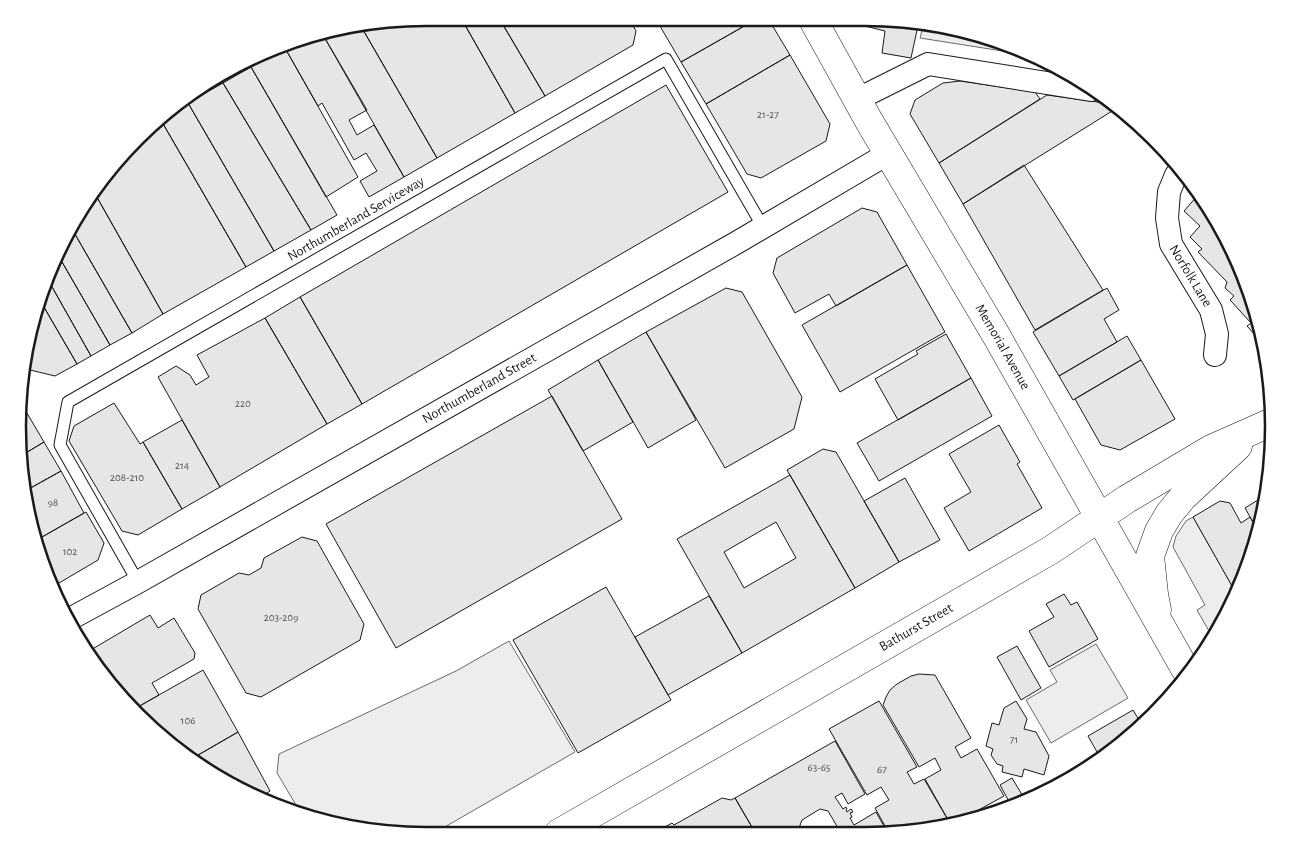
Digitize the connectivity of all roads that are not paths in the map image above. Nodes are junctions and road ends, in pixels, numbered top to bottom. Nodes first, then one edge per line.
1 (816, 26) edge
2 (1077, 88) edge
3 (858, 99) junction
4 (889, 152) junction
5 (1176, 176) edge
6 (763, 227) junction
7 (1215, 355) dead end
8 (1264, 426) edge
9 (1099, 518) junction
10 (138, 582) junction
11 (75, 616) edge
12 (1161, 629) junction
13 (1184, 667) edge
14 (569, 827) edge

1 - 3 street, Memorial Avenue
2 - 3 street
3 - 4 street, Memorial Avenue
4 - 6 street, Northumberland Street
4 - 9 street, Memorial Avenue
5 - 7 street, Norfolk Lane
6 - 10 street, Northumberland Street
6 - 10 lane, Northumberland Serviceway
8 - 9 street, Bathurst Street
8 - 12 street
9 - 12 street, Memorial Avenue
9 - 14 street, Bathurst Street
10 - 11 street, Northumberland Street
12 - 13 street, Memorial Avenue

